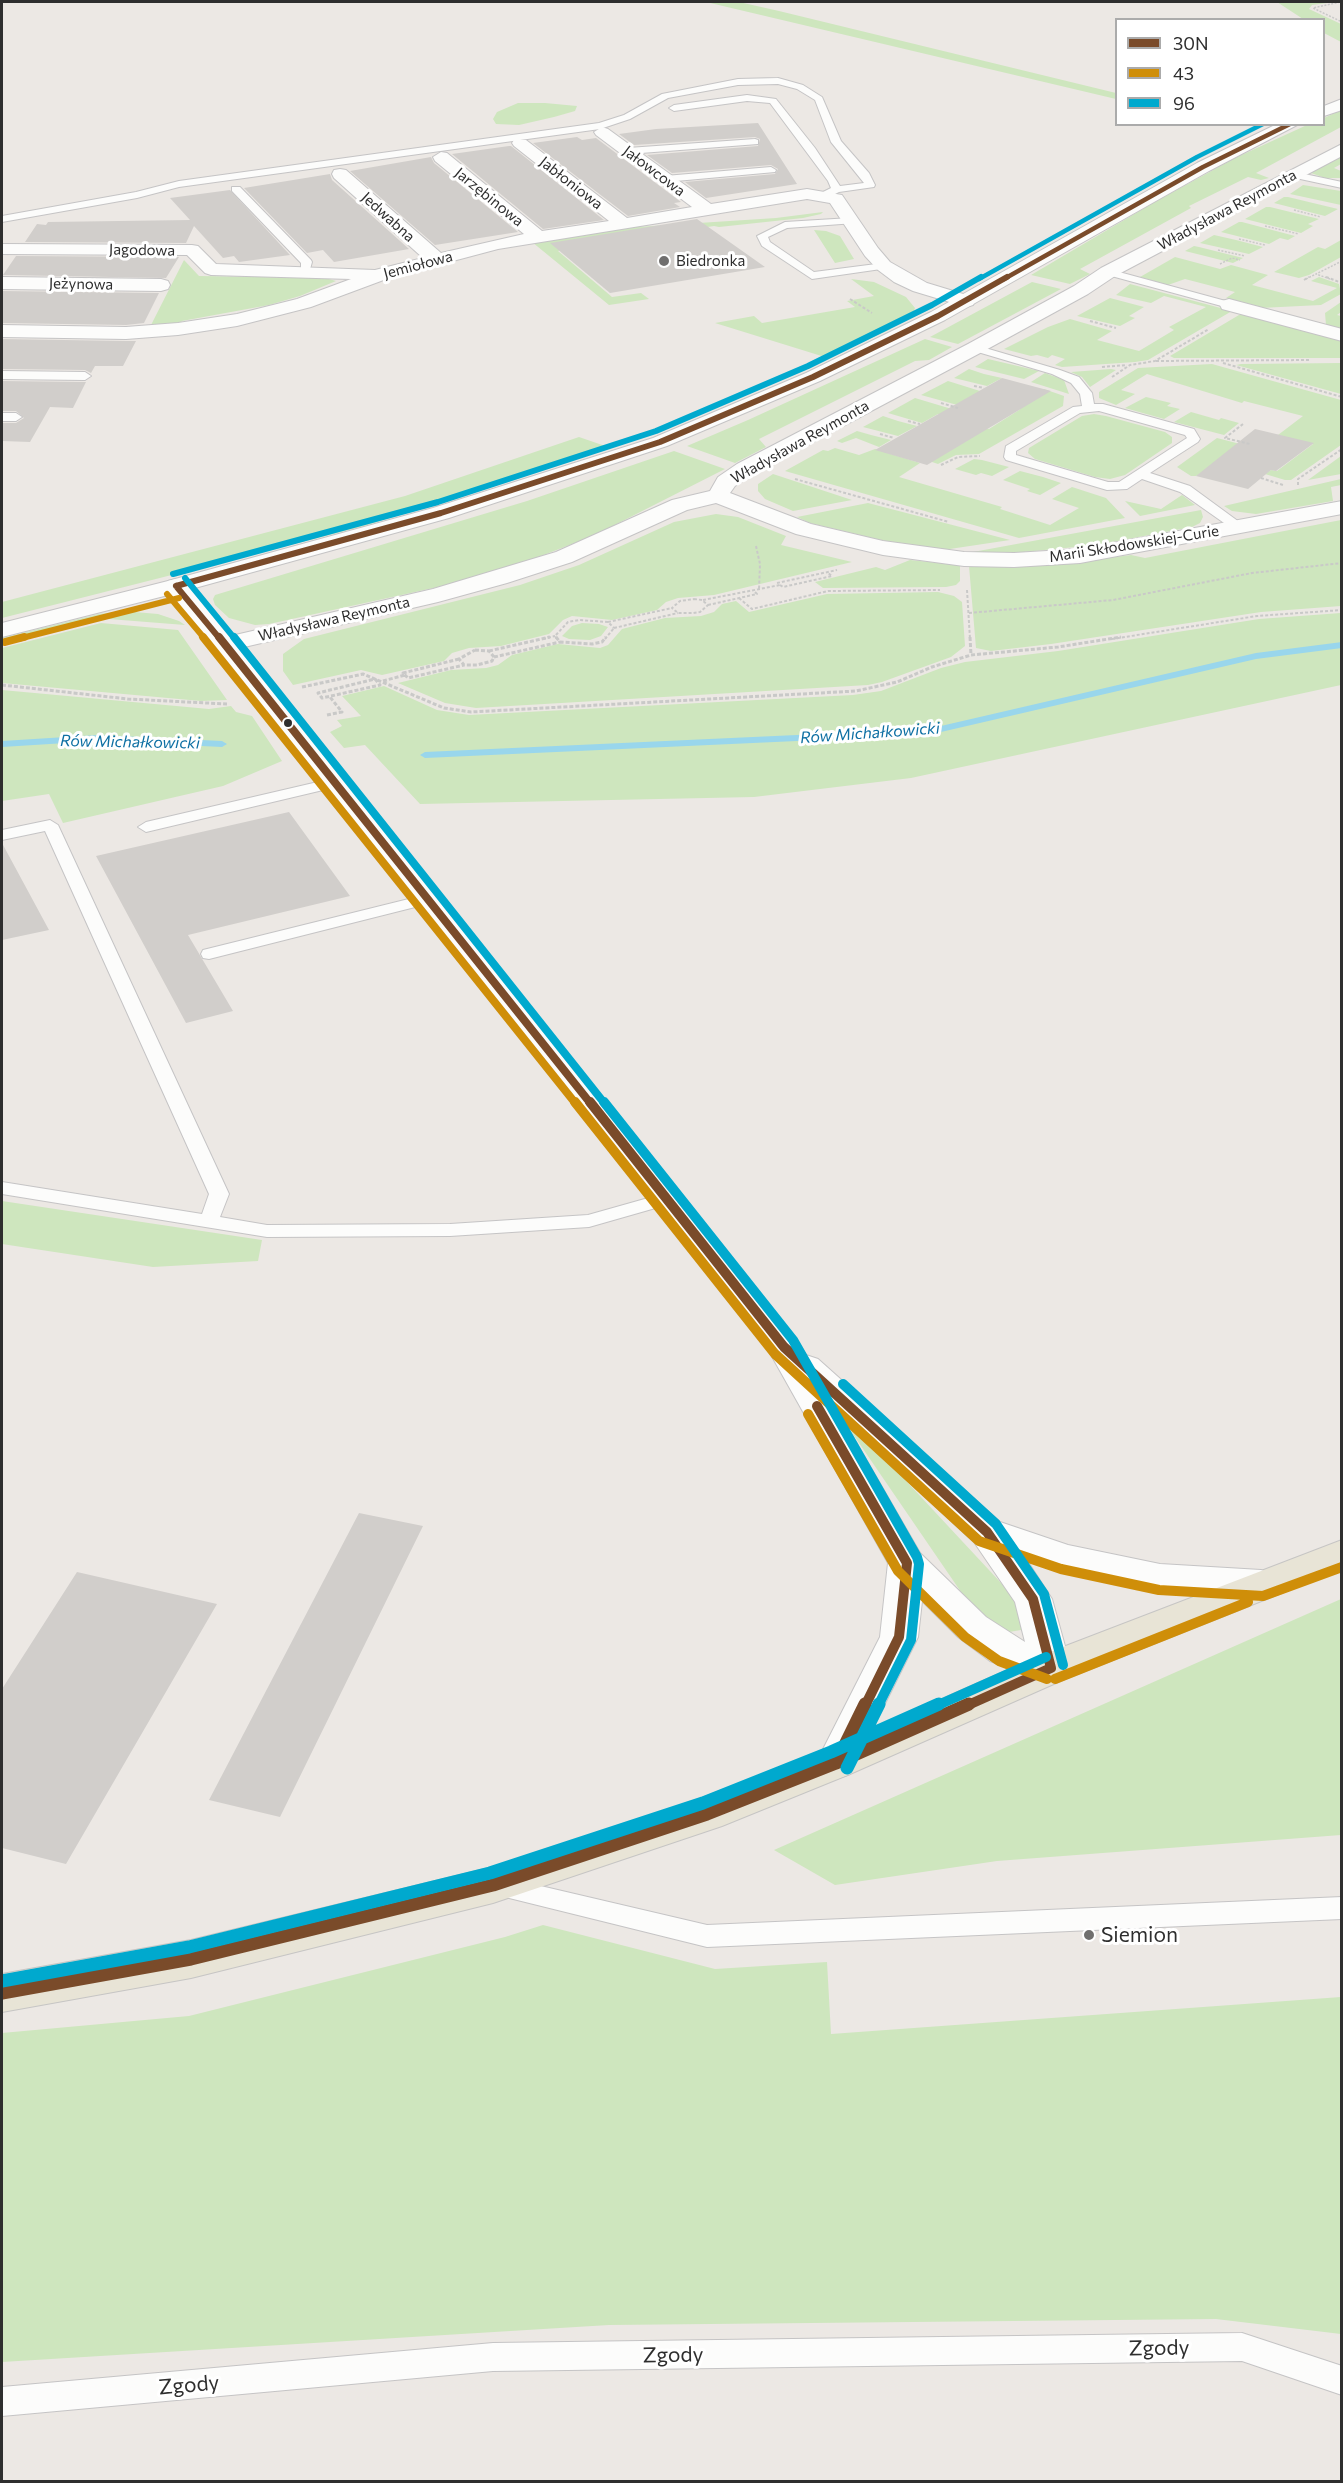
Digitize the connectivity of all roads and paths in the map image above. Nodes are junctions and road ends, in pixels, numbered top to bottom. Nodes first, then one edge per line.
1 (1340, 2) edge
2 (1341, 22) edge
3 (1341, 104) edge
4 (674, 108) dead end
5 (1325, 110) edge
6 (1287, 126) edge
7 (602, 132) dead end
8 (755, 142) dead end
9 (520, 143) dead end
10 (1341, 149) edge
11 (628, 151) junction
12 (441, 157) dead end
13 (771, 170) dead end
14 (340, 174) dead end
15 (1295, 175) junction
16 (665, 179) junction
17 (1341, 185) edge
18 (236, 189) dead end
19 (832, 195) junction
20 (706, 209) junction
21 (1303, 213) dead end
22 (1321, 218) dead end
23 (2, 219) edge
24 (851, 221) junction
25 (622, 222) junction
26 (1279, 229) dead end
27 (1299, 234) dead end
28 (537, 236) junction
29 (1247, 241) dead end
30 (1265, 245) dead end
31 (2, 249) edge
32 (1227, 252) dead end
33 (1245, 256) dead end
34 (437, 259) junction
35 (1240, 260) dead end
36 (1341, 261) edge
37 (1220, 264) dead end
38 (884, 266) junction
39 (305, 270) junction
40 (1108, 272) junction
41 (382, 274) junction
42 (1316, 274) junction
43 (1304, 280) dead end
44 (1341, 283) edge
45 (2, 284) edge
46 (161, 285) dead end
47 (843, 296) dead end
48 (966, 301) junction
49 (1236, 307) junction
50 (879, 318) dead end
51 (2, 331) edge
52 (1341, 334) edge
53 (975, 348) junction
54 (1319, 360) dead end
55 (1155, 361) junction
56 (1216, 361) junction
57 (2, 375) edge
58 (85, 376) dead end
59 (1086, 393) junction
60 (1341, 397) edge
61 (940, 403) dead end
62 (958, 408) dead end
63 (1089, 408) junction
64 (2, 417) edge
65 (16, 417) dead end
66 (902, 419) dead end
67 (920, 424) dead end
68 (1243, 424) dead end
69 (876, 433) dead end
70 (894, 438) dead end
71 (1250, 444) dead end
72 (1341, 449) edge
73 (958, 457) dead end
74 (941, 465) dead end
75 (1141, 474) junction
76 (786, 477) dead end
77 (1261, 478) dead end
78 (1298, 485) dead end
79 (1291, 487) dead end
80 (718, 496) junction
81 (1341, 507) edge
82 (954, 523) dead end
83 (1239, 527) junction
84 (756, 545) dead end
85 (1341, 562) edge
86 (834, 571) dead end
87 (966, 582) dead end
88 (176, 586) junction
89 (759, 590) junction
90 (944, 590) dead end
91 (956, 590) dead end
92 (968, 590) junction
93 (754, 591) junction
94 (739, 598) junction
95 (702, 600) junction
96 (708, 605) junction
97 (672, 608) junction
98 (1341, 610) edge
99 (678, 613) junction
100 (969, 613) junction
101 (608, 622) junction
102 (614, 628) junction
103 (2, 630) edge
104 (555, 636) junction
105 (560, 642) junction
106 (225, 644) junction
107 (489, 651) junction
108 (971, 655) junction
109 (494, 657) junction
110 (459, 659) junction
111 (464, 665) junction
112 (405, 675) junction
113 (384, 681) junction
114 (377, 682) junction
115 (2, 685) edge
116 (265, 695) junction
117 (330, 697) junction
118 (324, 716) dead end
119 (335, 783) junction
120 (147, 827) dead end
121 (2, 835) edge
122 (429, 899) junction
123 (209, 954) dead end
124 (2, 1188) edge
125 (666, 1199) junction
126 (209, 1222) junction
127 (784, 1347) junction
128 (987, 1532) junction
129 (1341, 1554) edge
130 (907, 1563) junction
131 (1261, 1584) junction
132 (1052, 1668) junction
133 (836, 1763) junction
134 (493, 1885) junction
135 (1341, 1908) edge
136 (2, 1994) edge
137 (1341, 2381) edge
138 (2, 2402) edge

1 - 2 path
3 - 5 street
4 - 19 lane
6 - 48 street
7 - 11 street, Jałowcowa
8 - 11 lane
9 - 25 street, Jabłoniowa
10 - 15 street, Władysława Reymonta
11 - 16 street, Jałowcowa
12 - 28 street, Jarzębinowa
13 - 16 lane
14 - 34 street, Jedwabna
15 - 17 lane
15 - 40 street, Władysława Reymonta
16 - 20 street, Jałowcowa
18 - 39 lane
19 - 20 street, Jemiołowa
19 - 23 lane
19 - 24 street
20 - 25 street, Jemiołowa
21 - 22 path
24 - 38 street
24 - 38 lane
25 - 28 street, Jemiołowa
26 - 27 path
28 - 34 street, Jemiołowa
29 - 30 path
31 - 39 street, Jagodowa
32 - 33 path
34 - 41 street, Jemiołowa
35 - 37 path
36 - 42 path
38 - 48 street
39 - 41 street, Jagodowa
40 - 49 lane
40 - 53 street, Władysława Reymonta
41 - 51 street, Jemiołowa
42 - 43 path
42 - 44 path
45 - 46 street, Jeżynowa
47 - 50 path
48 - 88 street
49 - 52 street
49 - 55 path
53 - 59 lane
53 - 80 street, Władysława Reymonta
54 - 56 path
55 - 56 path
55 - 59 path
56 - 60 path
57 - 58 lane
59 - 63 lane
61 - 62 path
63 - 75 lane
63 - 75 lane
64 - 65 lane
66 - 67 path
68 - 71 path
69 - 70 path
72 - 78 path
73 - 74 path
75 - 83 lane
76 - 82 path
77 - 79 path
80 - 83 street, Marii Skłodowskiej-Curie
80 - 106 street, Władysława Reymonta
81 - 83 street, Marii Skłodowskiej-Curie
84 - 89 path
85 - 100 path
86 - 89 path
87 - 92 path
88 - 103 street
88 - 106 street
89 - 93 path
90 - 94 path
91 - 92 path
92 - 100 path
93 - 94 path
93 - 95 path
94 - 96 path
95 - 96 path
95 - 97 path
96 - 99 path
97 - 99 path
97 - 101 path
98 - 108 path
99 - 102 path
100 - 108 path
101 - 102 path
101 - 104 path
102 - 105 path
104 - 105 path
104 - 107 path
105 - 109 path
106 - 116 street
107 - 109 path
107 - 110 path
108 - 113 path
109 - 111 path
110 - 111 path
110 - 112 path
111 - 112 path
112 - 113 path
113 - 114 path
113 - 116 path
114 - 117 path
114 - 117 path
115 - 116 path
116 - 119 street
117 - 118 path
119 - 120 lane
119 - 122 street
121 - 126 lane
122 - 123 lane
122 - 125 street
124 - 126 lane
125 - 126 lane
125 - 127 street
127 - 128 street
127 - 130 street
128 - 131 street
128 - 132 street
129 - 131 main road
130 - 132 street
130 - 133 street
131 - 132 main road
132 - 133 main road
133 - 134 main road
134 - 135 lane
134 - 136 main road
137 - 138 lane, Zgody

